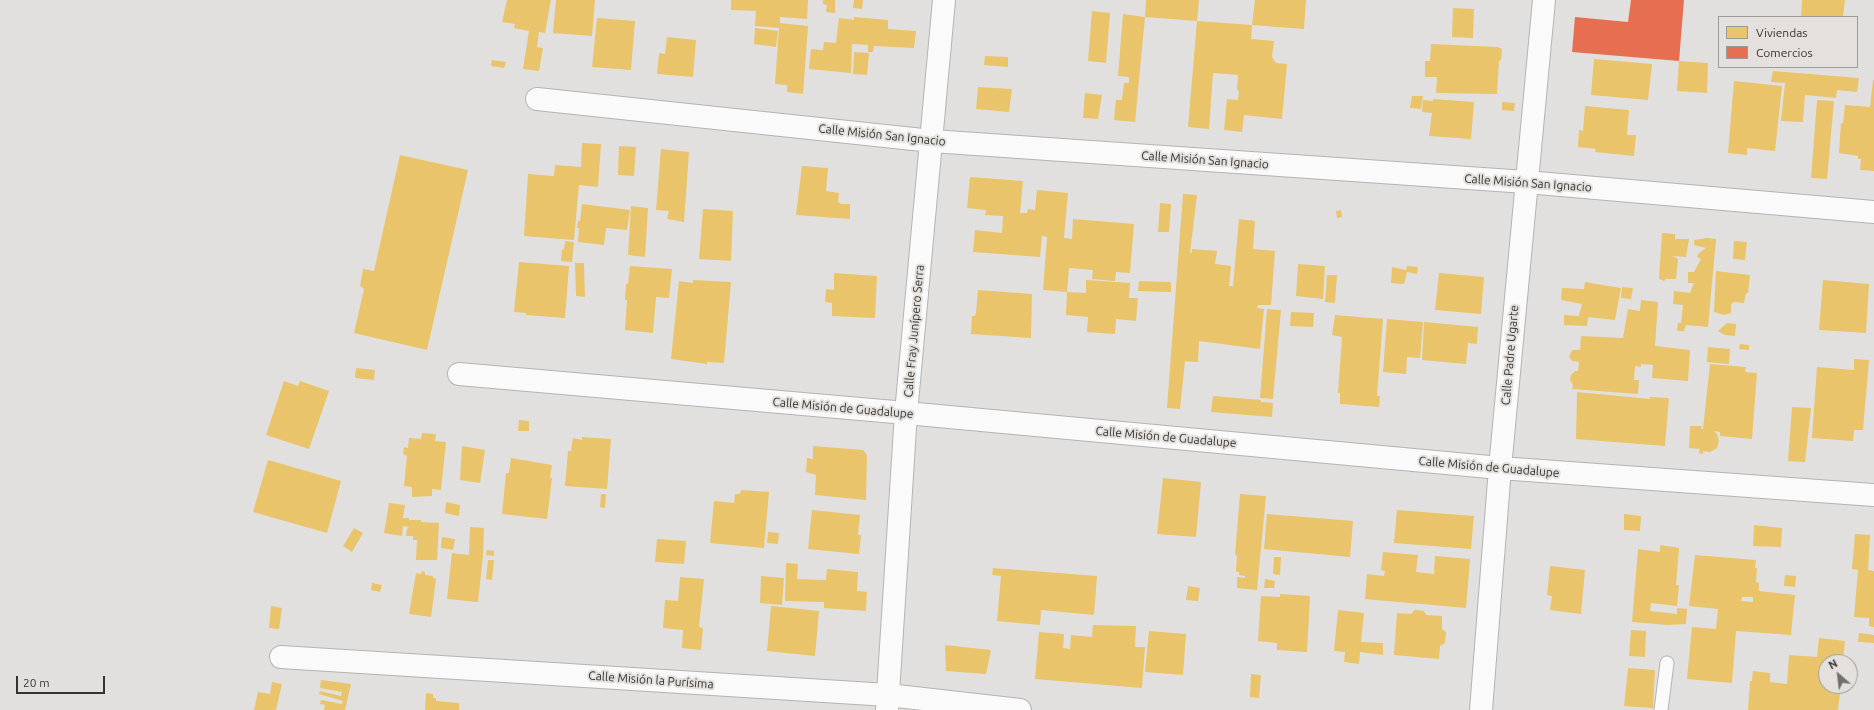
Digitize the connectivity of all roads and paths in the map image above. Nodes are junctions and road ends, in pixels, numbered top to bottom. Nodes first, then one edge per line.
1 (944, 0) edge
2 (1544, 0) edge
3 (537, 99) dead end
4 (932, 141) junction
5 (1526, 182) junction
6 (1874, 212) edge
7 (459, 374) dead end
8 (906, 413) junction
9 (1500, 468) junction
10 (1874, 495) edge
11 (281, 657) dead end
12 (1667, 663) dead end
13 (887, 703) edge
14 (1020, 710) edge
15 (1481, 710) edge
16 (1661, 710) edge

1 - 4 street, Calle Fray Junípero Serra
2 - 5 street, Calle Padre Ugarte
3 - 4 street, Calle Misión San Ignacio
4 - 5 street, Calle Misión San Ignacio
4 - 8 street, Calle Fray Junípero Serra
5 - 6 street, Calle Misión San Ignacio
5 - 9 street, Calle Padre Ugarte
7 - 8 street, Calle Misión de Guadalupe
8 - 9 street, Calle Misión de Guadalupe
8 - 13 street, Calle Fray Junípero Serra
9 - 10 street, Calle Misión de Guadalupe
9 - 15 street, Calle Padre Ugarte
11 - 13 street, Calle Misión la Purísima
12 - 16 lane
13 - 14 street, Calle Misión la Purísima

